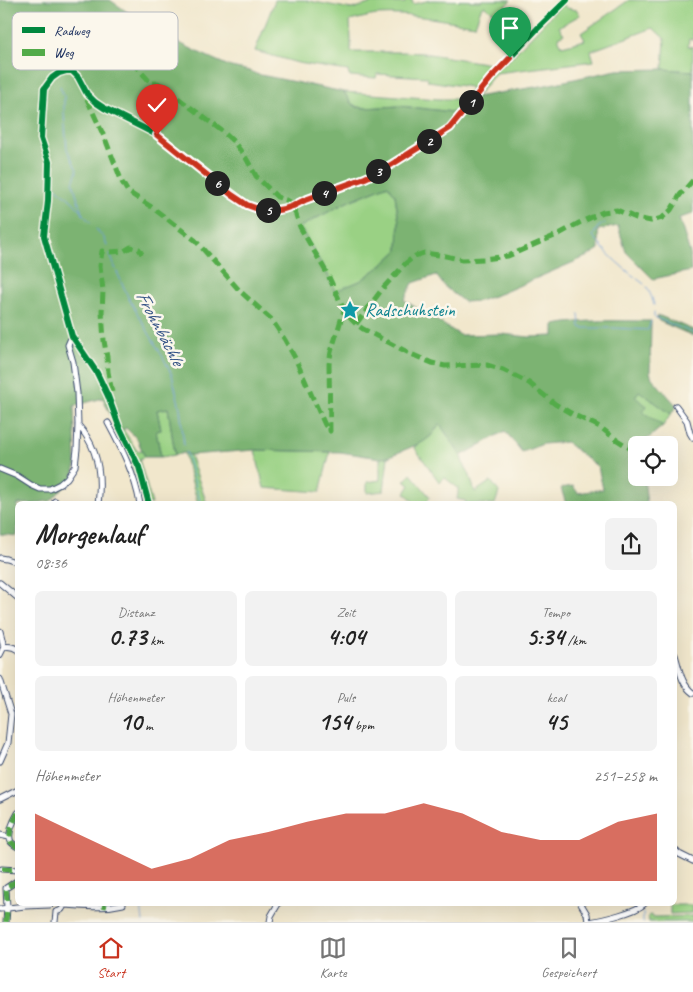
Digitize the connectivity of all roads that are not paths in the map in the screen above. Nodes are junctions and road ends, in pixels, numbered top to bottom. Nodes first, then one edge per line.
1 (567, 0) edge
2 (72, 336) junction
3 (676, 406) dead end
4 (108, 423) dead end
5 (78, 425) junction
6 (693, 438) edge
7 (0, 469) edge
8 (98, 501) edge
9 (140, 501) edge
10 (149, 501) edge
11 (0, 558) edge
12 (15, 562) edge
13 (0, 583) edge
14 (15, 596) edge
15 (0, 631) edge
16 (4, 647) junction
17 (15, 648) edge
18 (0, 655) edge
19 (677, 660) edge
20 (0, 679) edge
21 (693, 693) edge
22 (0, 761) edge
23 (15, 792) edge
24 (0, 799) edge
25 (15, 822) edge
26 (0, 835) edge
27 (10, 837) junction
28 (15, 845) edge
29 (677, 852) edge
30 (693, 862) edge
31 (2, 869) dead end
32 (15, 870) edge
33 (15, 882) edge
34 (15, 885) edge
35 (7, 886) junction
36 (28, 906) edge
37 (51, 906) edge
38 (63, 906) edge
39 (277, 906) edge
40 (582, 906) edge
41 (642, 906) edge
42 (7, 908) junction
43 (0, 909) edge
44 (56, 912) junction
45 (6, 922) edge
46 (55, 922) edge
47 (270, 922) edge
48 (588, 922) edge

1 - 2 street
2 - 5 street
2 - 10 street
3 - 6 street
4 - 9 street
5 - 7 street
5 - 8 street
11 - 12 street
13 - 14 street
15 - 16 street
16 - 17 street
16 - 18 street
19 - 21 street
20 - 22 street
23 - 24 street
25 - 27 street
26 - 27 street
27 - 28 street
29 - 30 street
31 - 32 street
33 - 35 street
34 - 35 street
35 - 42 street
36 - 42 street
37 - 44 street
38 - 44 street
39 - 47 street
40 - 48 street
41 - 48 street
42 - 43 street
42 - 45 street
44 - 46 street

